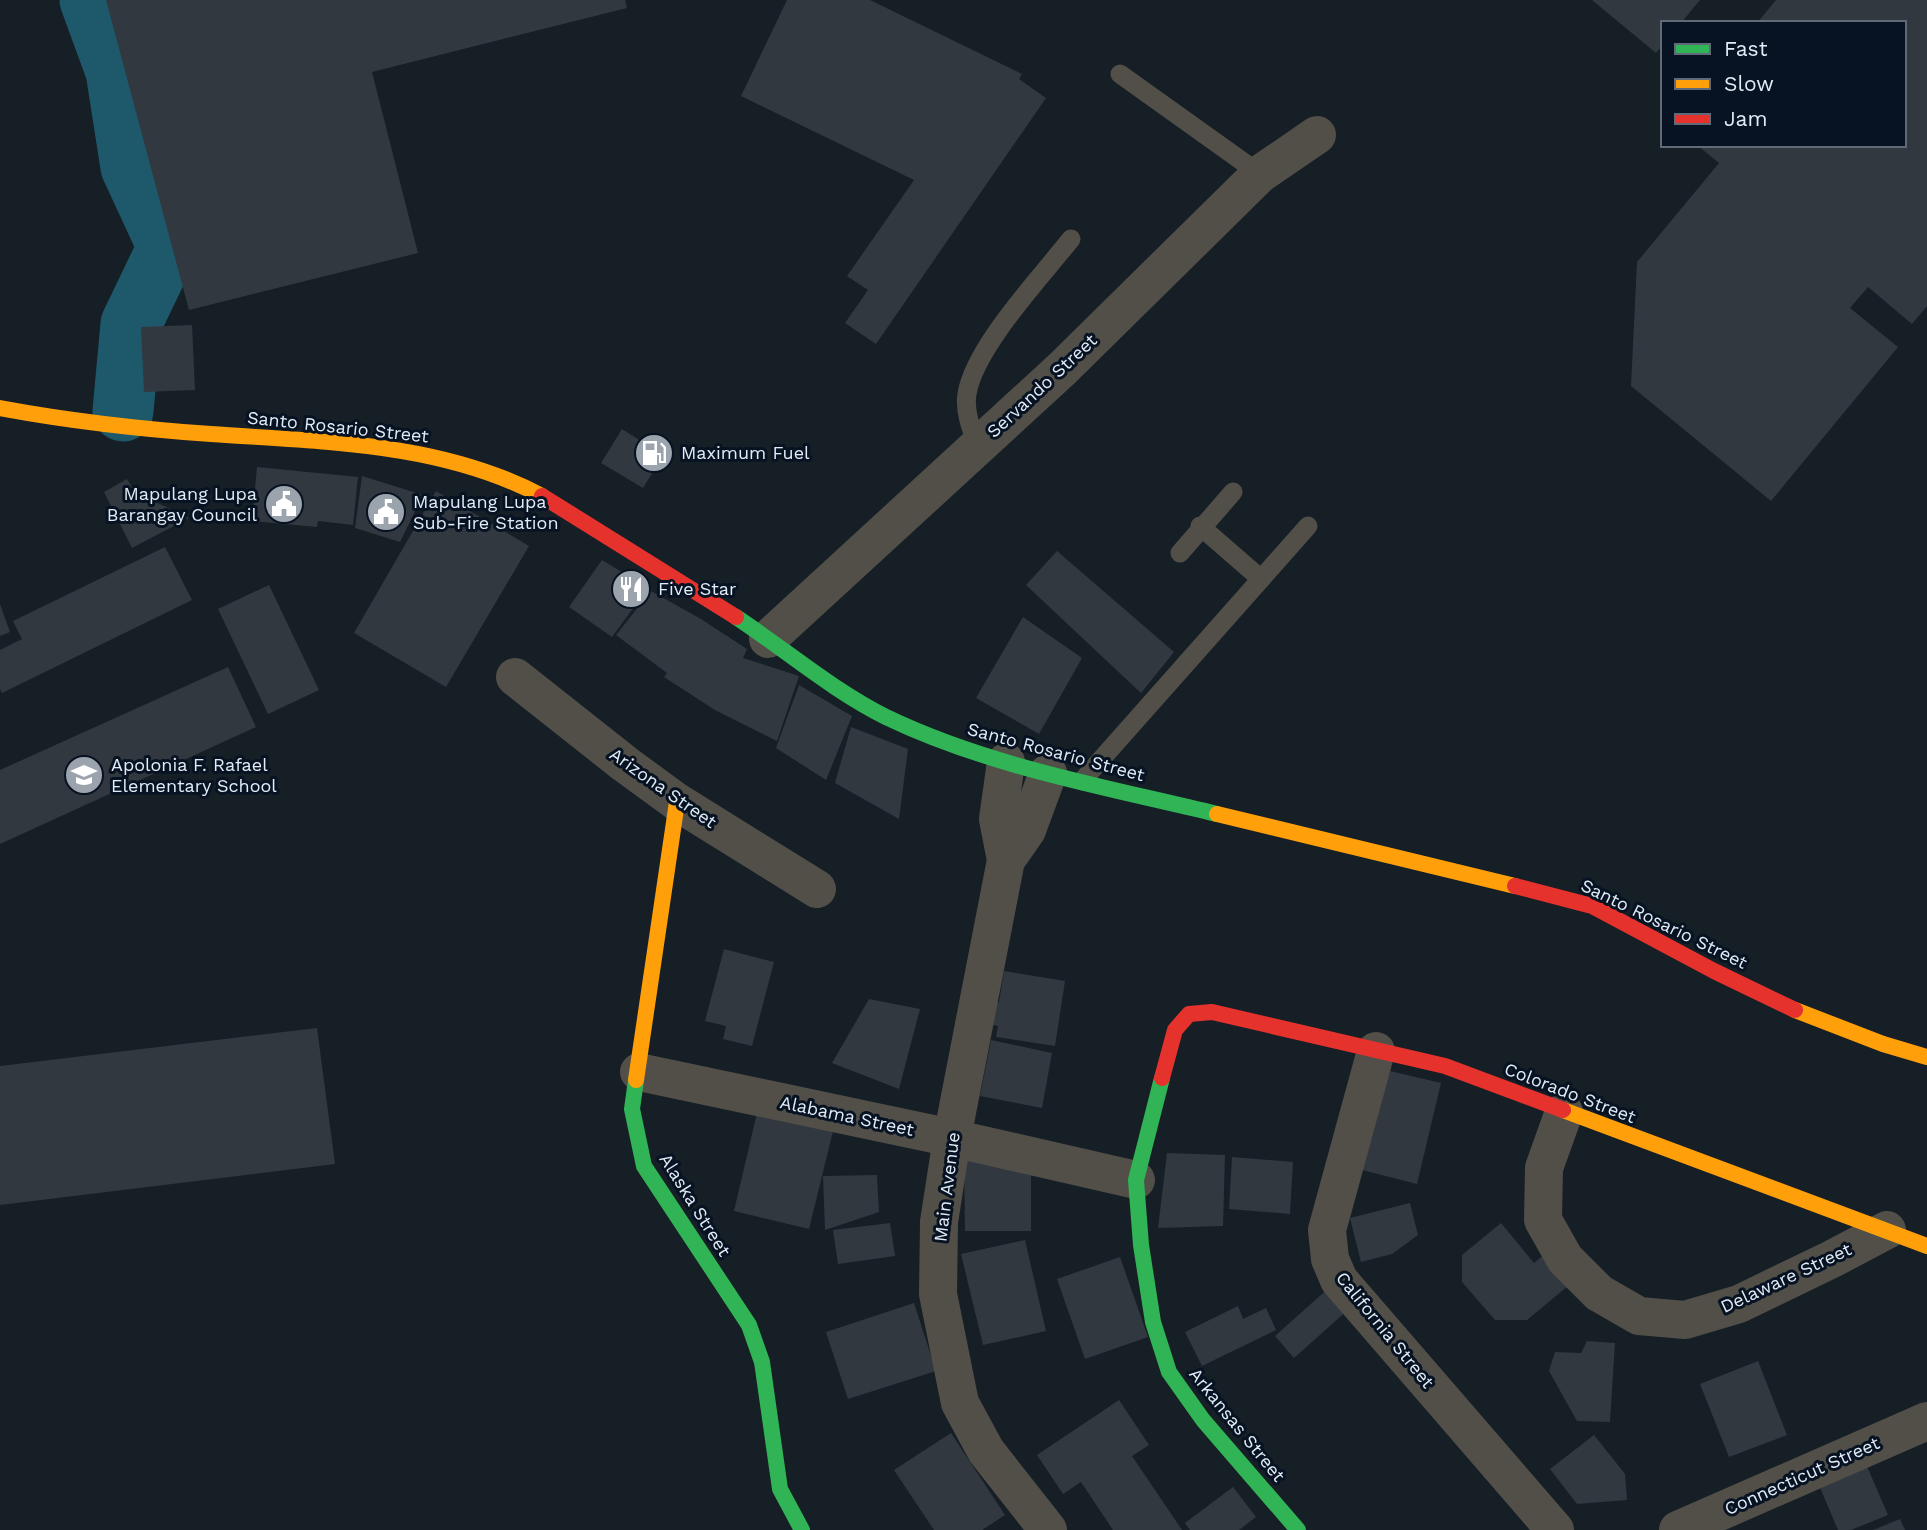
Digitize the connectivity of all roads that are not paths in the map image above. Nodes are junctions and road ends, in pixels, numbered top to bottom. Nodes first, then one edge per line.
1 (1120, 74) dead end
2 (1317, 135) dead end
3 (1260, 174) junction
4 (1071, 239) dead end
5 (0, 408) edge
6 (978, 446) junction
7 (1233, 492) dead end
8 (1200, 526) junction
9 (1308, 526) dead end
10 (1180, 553) dead end
11 (1261, 579) junction
12 (768, 639) junction
13 (515, 677) dead end
14 (1006, 762) junction
15 (1065, 777) junction
16 (677, 802) junction
17 (1006, 860) junction
18 (817, 889) dead end
19 (1189, 1014) joint
20 (1376, 1051) junction
21 (1927, 1057) edge
22 (639, 1072) junction
23 (1564, 1112) junction
24 (952, 1138) junction
25 (1136, 1180) junction
26 (1887, 1230) junction
27 (1927, 1246) edge
28 (1927, 1421) edge
29 (802, 1530) edge
30 (1048, 1530) edge
31 (1298, 1530) edge
32 (1555, 1530) edge
33 (1678, 1530) edge

1 - 3 lane
2 - 3 street, Servando Street
3 - 6 street, Servando Street
4 - 6 lane
5 - 12 street, Santo Rosario Street
6 - 12 street, Servando Street
7 - 8 lane
8 - 10 lane
8 - 11 lane
9 - 11 lane
11 - 15 lane
12 - 14 street, Santo Rosario Street
13 - 16 street, Arizona Street
14 - 15 street, Santo Rosario Street
14 - 17 street, Main Avenue
15 - 17 street, Main Avenue
15 - 21 street, Santo Rosario Street
16 - 18 street, Arizona Street
16 - 22 street, Alaska Street
17 - 24 street, Main Avenue
19 - 20 street, Colorado Street
19 - 25 street, Arkansas Street
20 - 23 street, Colorado Street
20 - 32 street, California Street
22 - 24 street, Alabama Street
22 - 29 street, Alaska Street
23 - 26 street, Colorado Street
23 - 26 street, Delaware Street
24 - 25 street, Alabama Street
24 - 30 street, Main Avenue
25 - 31 street, Arkansas Street
26 - 27 street, Colorado Street
28 - 33 street, Connecticut Street

